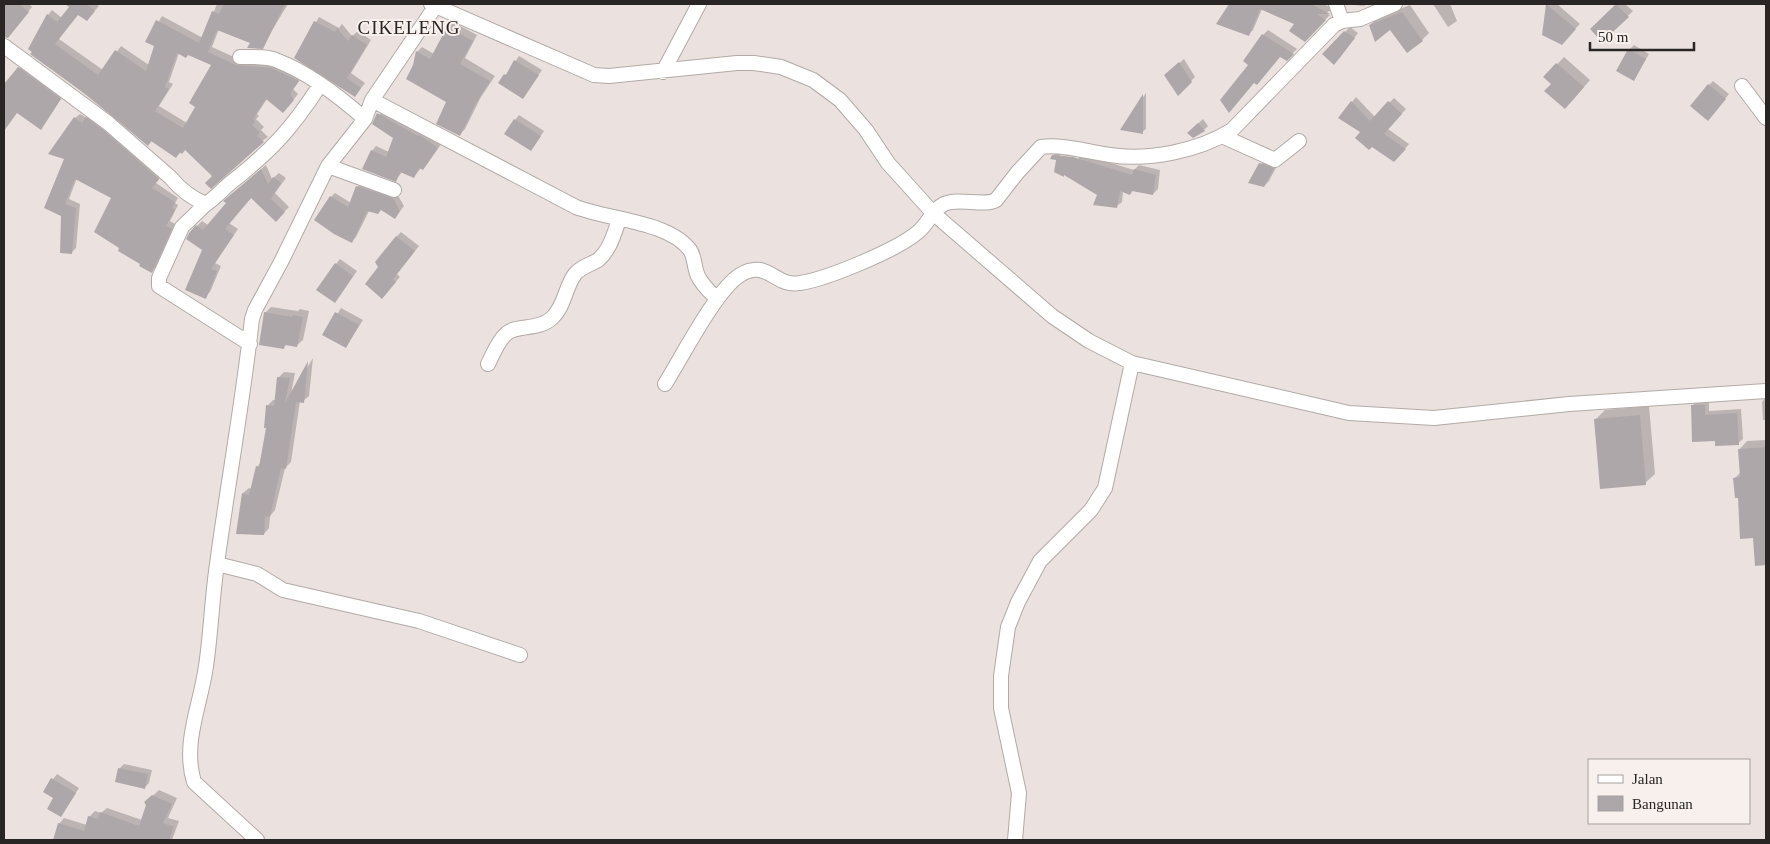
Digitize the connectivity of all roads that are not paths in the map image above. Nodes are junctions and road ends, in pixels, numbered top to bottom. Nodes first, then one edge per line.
1 (435, 4) edge
2 (698, 4) edge
3 (1336, 4) edge
4 (1395, 4) edge
5 (1342, 21) junction
6 (4, 46) edge
7 (240, 57) dead end
8 (663, 72) junction
9 (320, 85) junction
10 (1742, 86) dead end
11 (372, 100) junction
12 (1766, 118) edge
13 (365, 119) junction
14 (1222, 136) junction
15 (1299, 141) dead end
16 (328, 166) junction
17 (394, 190) dead end
18 (206, 204) junction
19 (933, 213) junction
20 (619, 220) junction
21 (717, 299) junction
22 (250, 344) junction
23 (1132, 363) junction
24 (488, 364) dead end
25 (665, 384) dead end
26 (1766, 391) edge
27 (217, 564) junction
28 (520, 655) dead end
29 (257, 840) edge
30 (1015, 840) edge

1 - 8 street
1 - 11 street
2 - 8 street
3 - 5 street
4 - 5 street
5 - 14 street
6 - 18 street
7 - 9 street
8 - 19 street
9 - 13 street
9 - 18 street
10 - 12 street
11 - 13 street
11 - 20 street
13 - 16 street
14 - 15 street
14 - 19 street
16 - 17 street
16 - 22 street
18 - 22 street
19 - 21 street
19 - 23 street
20 - 21 street
20 - 24 street
21 - 25 street
22 - 27 street
23 - 26 street
23 - 30 street
27 - 28 street
27 - 29 street

